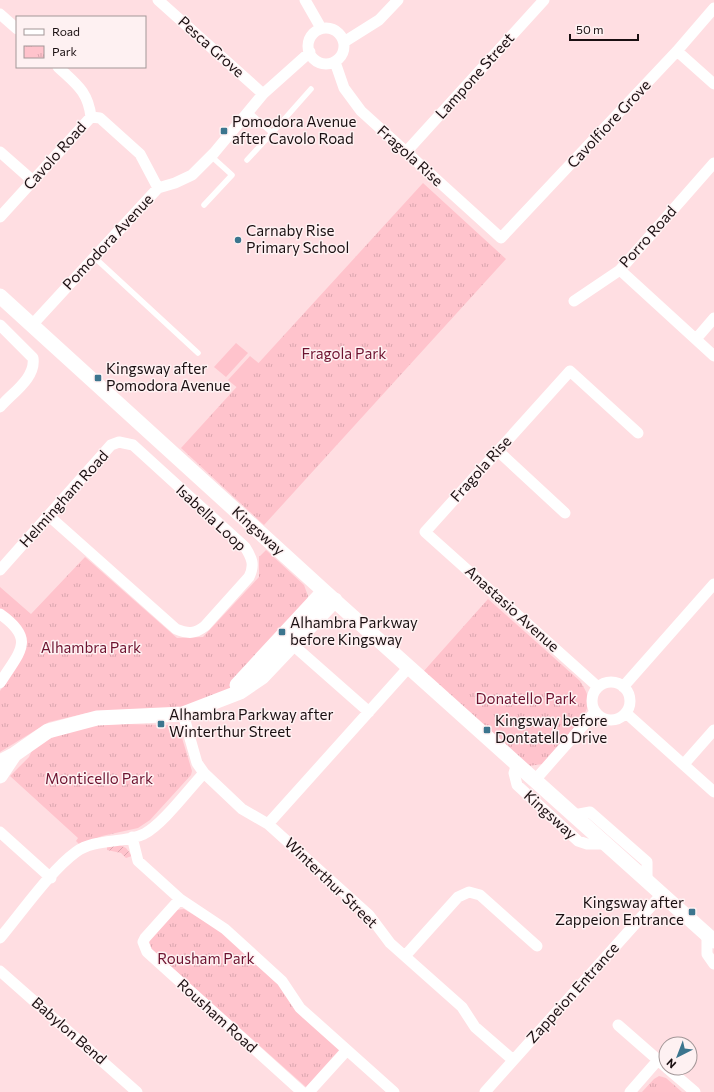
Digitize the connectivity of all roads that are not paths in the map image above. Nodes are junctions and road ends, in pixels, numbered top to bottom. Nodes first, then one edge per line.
1 (158, 0) edge
2 (305, 0) edge
3 (398, 0) edge
4 (544, 0) edge
5 (714, 8) edge
6 (0, 14) edge
7 (16, 28) edge
8 (321, 28) junction
9 (344, 42) junction
10 (677, 51) junction
11 (310, 52) junction
12 (335, 62) junction
13 (59, 68) edge
14 (714, 84) edge
15 (311, 89) dead end
16 (263, 94) junction
17 (248, 111) junction
18 (91, 117) junction
19 (272, 133) junction
20 (0, 152) edge
21 (406, 152) junction
22 (211, 156) junction
23 (247, 160) dead end
24 (714, 163) edge
25 (33, 181) junction
26 (158, 188) junction
27 (204, 205) dead end
28 (0, 217) edge
29 (501, 238) joint
30 (94, 257) junction
31 (620, 270) junction
32 (0, 296) edge
33 (574, 301) dead end
34 (714, 318) edge
35 (0, 325) edge
36 (32, 325) junction
37 (696, 339) junction
38 (198, 352) dead end
39 (714, 356) edge
40 (0, 407) edge
41 (638, 433) dead end
42 (111, 445) joint
43 (498, 451) junction
44 (565, 512) dead end
45 (49, 516) junction
46 (425, 532) joint
47 (0, 570) edge
48 (714, 584) edge
49 (329, 596) junction
50 (0, 614) edge
51 (293, 645) junction
52 (409, 667) junction
53 (0, 683) edge
54 (598, 687) junction
55 (623, 687) junction
56 (221, 700) junction
57 (369, 712) junction
58 (595, 712) junction
59 (626, 712) junction
60 (183, 714) junction
61 (714, 730) edge
62 (517, 763) junction
63 (684, 764) junction
64 (1, 770) edge
65 (204, 773) junction
66 (535, 780) junction
67 (714, 792) edge
68 (574, 815) junction
69 (268, 824) junction
70 (0, 832) edge
71 (132, 837) junction
72 (606, 844) junction
73 (50, 878) junction
74 (646, 880) junction
75 (662, 894) junction
76 (180, 899) junction
77 (0, 938) edge
78 (711, 938) edge
79 (537, 946) dead end
80 (405, 956) junction
81 (714, 964) edge
82 (0, 971) edge
83 (618, 1025) dead end
84 (347, 1050) junction
85 (513, 1060) junction
86 (658, 1060) edge
87 (658, 1070) edge
88 (677, 1076) edge
89 (137, 1092) edge
90 (302, 1092) edge
91 (309, 1092) edge
92 (394, 1092) edge
93 (485, 1092) edge
94 (630, 1092) edge
95 (695, 1092) edge

1 - 16 street, Pesca Grove
2 - 8 street
3 - 9 street
4 - 21 street, Lampone Street
5 - 10 street, Cavolfiore Grove
6 - 7 street
8 - 9 street
8 - 11 street
9 - 12 street
10 - 14 street
10 - 29 street, Cavolfiore Grove
11 - 12 street
11 - 16 street, Pomodora Avenue
12 - 21 street, Fragola Rise
13 - 18 street
15 - 19 lane
16 - 17 street, Pomodora Avenue
17 - 19 lane
17 - 22 street, Pomodora Avenue
18 - 25 street, Cavolo Road
18 - 26 street, Cavolo Road
19 - 23 lane
20 - 25 street
21 - 29 street, Fragola Rise
22 - 26 street, Pomodora Avenue
22 - 27 lane
24 - 31 street, Porro Road
25 - 28 street, Cavolo Road
26 - 30 street, Pomodora Avenue
30 - 36 street, Pomodora Avenue
30 - 38 lane
31 - 33 street, Porro Road
31 - 37 street
32 - 36 street, Kingsway
34 - 37 street
35 - 40 street
36 - 49 street, Kingsway
37 - 39 street
41 - 43 street, Fragola Rise
42 - 45 street, Helmingham Road
42 - 45 street, Isabella Loop
43 - 44 street
43 - 46 street, Fragola Rise
45 - 47 street, Helmingham Road
46 - 54 street, Anastasio Avenue
48 - 55 street
49 - 51 street
49 - 52 street, Kingsway
49 - 56 street
50 - 53 street
51 - 56 street
51 - 57 street
52 - 57 street
52 - 62 street, Kingsway
54 - 55 street
54 - 58 street
55 - 59 street
56 - 60 street
57 - 69 street
58 - 59 street
58 - 66 street
59 - 63 street
60 - 64 street
60 - 65 street, Winterthur Street
61 - 63 street
62 - 66 street, Kingsway
62 - 72 street, Kingsway
63 - 67 street
65 - 69 street, Winterthur Street
65 - 71 street
66 - 68 street, Kingsway
68 - 72 street, Kingsway
68 - 74 street, Kingsway
69 - 80 street, Winterthur Street
70 - 73 street
71 - 73 street
71 - 76 street
72 - 74 street, Kingsway
73 - 77 street
74 - 75 street, Kingsway
75 - 78 street, Kingsway
75 - 85 street, Zappeion Entrance
76 - 84 street
76 - 90 street, Rousham Road
78 - 81 street, Kingsway
79 - 80 street
80 - 85 street, Winterthur Street
82 - 89 street, Babylon Bend
83 - 86 street
84 - 91 street
84 - 92 street
85 - 93 street, Zappeion Entrance
87 - 94 street
88 - 95 street

